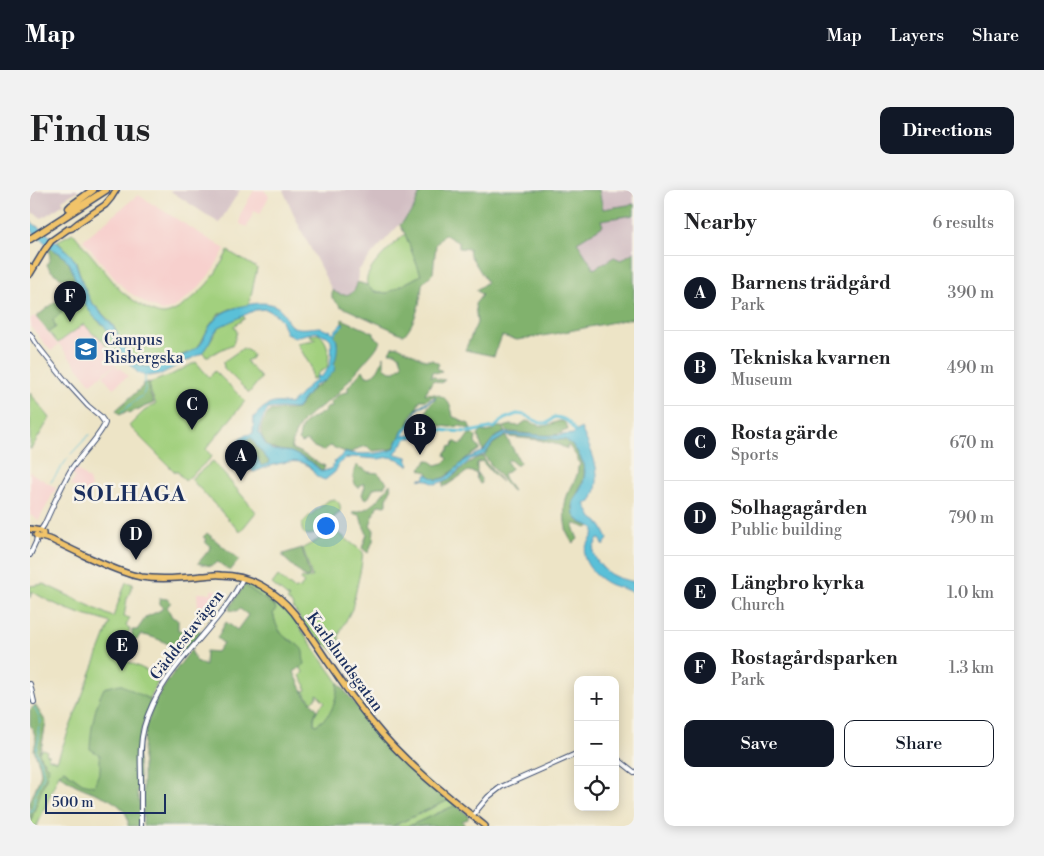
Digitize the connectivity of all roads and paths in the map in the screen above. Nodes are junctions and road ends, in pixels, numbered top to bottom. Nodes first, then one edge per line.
1 (93, 190) edge
2 (99, 190) edge
3 (112, 190) edge
4 (70, 208) junction
5 (42, 229) junction
6 (32, 236) edge
7 (31, 269) edge
8 (30, 334) edge
9 (30, 338) edge
10 (61, 375) junction
11 (30, 530) edge
12 (39, 535) junction
13 (30, 555) edge
14 (242, 579) junction
15 (30, 684) edge
16 (34, 702) dead end
17 (574, 755) edge
18 (619, 760) edge
19 (634, 772) edge
20 (472, 816) junction
21 (141, 826) edge
22 (485, 826) edge

1 - 4 highway
2 - 4 highway
3 - 5 highway
3 - 7 main road
4 - 5 highway
5 - 6 highway
8 - 10 street
9 - 10 street
10 - 12 street
11 - 12 main road, Karlslundsgatan
12 - 13 street
12 - 14 main road, Karlslundsgatan
14 - 20 main road, Karlslundsgatan
14 - 21 street, Gäddestavägen
15 - 16 street
17 - 20 street
18 - 19 street
20 - 22 main road, Karlslundsgatan

